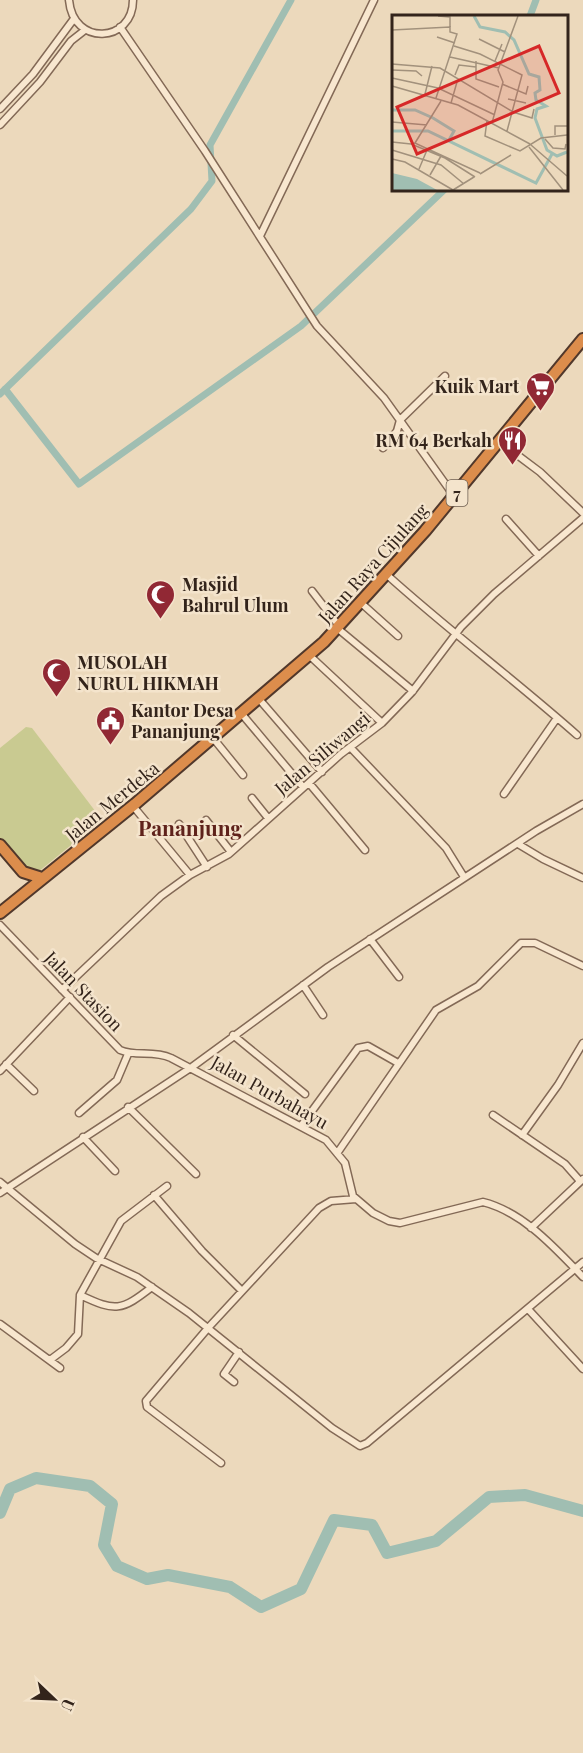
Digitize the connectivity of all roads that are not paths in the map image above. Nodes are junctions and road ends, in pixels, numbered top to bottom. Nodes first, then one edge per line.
1 (69, 0) edge
2 (133, 0) edge
3 (374, 0) edge
4 (73, 20) junction
5 (120, 27) junction
6 (85, 30) junction
7 (0, 109) edge
8 (0, 125) edge
9 (260, 236) junction
10 (583, 339) edge
11 (445, 375) dead end
12 (400, 420) junction
13 (500, 442) junction
14 (383, 448) dead end
15 (454, 496) junction
16 (583, 513) edge
17 (583, 518) edge
18 (506, 519) dead end
19 (539, 555) junction
20 (386, 574) junction
21 (312, 591) dead end
22 (360, 602) junction
23 (338, 627) junction
24 (398, 636) dead end
25 (455, 636) junction
26 (324, 642) joint
27 (309, 656) junction
28 (413, 691) junction
29 (259, 699) junction
30 (241, 713) junction
31 (557, 718) junction
32 (382, 723) junction
33 (577, 735) dead end
34 (213, 738) junction
35 (350, 747) junction
36 (322, 772) junction
37 (243, 775) dead end
38 (306, 785) junction
39 (504, 794) dead end
40 (252, 798) dead end
41 (583, 805) edge
42 (134, 806) junction
43 (268, 818) junction
44 (206, 820) dead end
45 (179, 824) dead end
46 (518, 844) junction
47 (0, 845) edge
48 (365, 850) dead end
49 (231, 852) junction
50 (207, 867) junction
51 (23, 872) junction
52 (190, 875) junction
53 (42, 878) junction
54 (464, 878) junction
55 (583, 878) edge
56 (21, 897) junction
57 (0, 913) edge
58 (0, 925) edge
59 (370, 939) junction
60 (583, 966) edge
61 (399, 977) dead end
62 (303, 985) junction
63 (62, 990) junction
64 (70, 997) junction
65 (323, 1015) dead end
66 (233, 1035) junction
67 (583, 1043) edge
68 (128, 1054) junction
69 (398, 1063) junction
70 (6, 1064) junction
71 (192, 1067) junction
72 (0, 1071) edge
73 (34, 1091) dead end
74 (305, 1094) dead end
75 (128, 1107) junction
76 (79, 1113) dead end
77 (493, 1115) dead end
78 (301, 1126) junction
79 (522, 1135) junction
80 (83, 1137) junction
81 (338, 1152) junction
82 (115, 1171) dead end
83 (196, 1174) dead end
84 (582, 1180) edge
85 (0, 1182) edge
86 (167, 1186) dead end
87 (3, 1191) edge
88 (154, 1195) junction
89 (356, 1199) junction
90 (531, 1228) junction
91 (98, 1259) junction
92 (583, 1262) edge
93 (575, 1269) junction
94 (583, 1277) edge
95 (152, 1287) junction
96 (242, 1291) junction
97 (83, 1297) junction
98 (528, 1309) junction
99 (0, 1324) edge
100 (208, 1328) junction
101 (239, 1352) junction
102 (50, 1360) junction
103 (60, 1368) dead end
104 (583, 1369) edge
105 (234, 1382) dead end
106 (221, 1463) dead end

1 - 4 street
2 - 5 street
3 - 9 street
4 - 6 street
4 - 7 street
5 - 6 street
5 - 9 street
6 - 8 street
9 - 12 street
10 - 13 highway, Jalan Raya Cijulang / 7
11 - 12 street
12 - 14 street
12 - 15 street
13 - 15 highway, Jalan Raya Cijulang / 7
13 - 16 street
15 - 20 highway, Jalan Raya Cijulang / 7
17 - 19 street, Jalan Siliwangi
18 - 19 street
19 - 25 street, Jalan Siliwangi
20 - 22 highway, Jalan Raya Cijulang / 7
20 - 25 street
21 - 23 street
22 - 23 highway, Jalan Raya Cijulang / 7
22 - 24 street
23 - 26 highway, Jalan Raya Cijulang / 7
23 - 28 street
25 - 28 street, Jalan Siliwangi
25 - 31 street
26 - 27 highway, Jalan Merdeka / 7
27 - 29 highway, Jalan Merdeka / 7
27 - 32 street
28 - 32 street, Jalan Siliwangi
29 - 30 highway, Jalan Merdeka / 7
29 - 36 street
30 - 34 highway, Jalan Merdeka / 7
30 - 38 street
31 - 33 street
31 - 39 street
32 - 35 street, Jalan Siliwangi
34 - 37 street
34 - 42 highway, Jalan Merdeka / 7
35 - 36 street, Jalan Siliwangi
35 - 54 street
36 - 38 street, Jalan Siliwangi
38 - 43 street, Jalan Siliwangi
38 - 48 street
40 - 43 street
41 - 46 street
42 - 52 street
42 - 53 highway, Jalan Merdeka / 7
43 - 49 street, Jalan Siliwangi
44 - 49 street
45 - 50 street
46 - 54 street
46 - 55 street
47 - 51 highway
49 - 50 street, Jalan Siliwangi
50 - 52 street, Jalan Siliwangi
51 - 53 highway
51 - 56 highway
52 - 63 street, Jalan Siliwangi
53 - 56 highway, Jalan Merdeka / 7
54 - 59 street
56 - 57 highway, Jalan Merdeka / 7
58 - 63 street, Jalan Stasion
59 - 61 street
59 - 62 street
60 - 69 street
62 - 65 street
62 - 66 street
63 - 64 street, Jalan Stasion
64 - 68 street, Jalan Stasion
64 - 70 street
66 - 71 street
66 - 74 street
67 - 79 street
68 - 71 street, Jalan Stasion
68 - 76 street
69 - 78 street
69 - 81 street
70 - 72 street
70 - 73 street
71 - 75 street
71 - 78 street, Jalan Purbahayu
75 - 80 street
75 - 83 street
77 - 79 street
78 - 81 street, Jalan Purbahayu
79 - 84 street
80 - 82 street
80 - 87 street
81 - 89 street, Jalan Purbahayu
84 - 90 street
85 - 87 street
86 - 88 street
87 - 91 street
88 - 91 street
88 - 96 street
89 - 90 street
89 - 96 street
90 - 93 street
91 - 95 street
91 - 97 street
92 - 93 street
93 - 94 street
93 - 98 street
95 - 97 street
95 - 100 street
96 - 100 street
97 - 102 street
98 - 101 street
98 - 104 street
99 - 102 street
100 - 101 street
100 - 106 street
101 - 105 street
102 - 103 street

